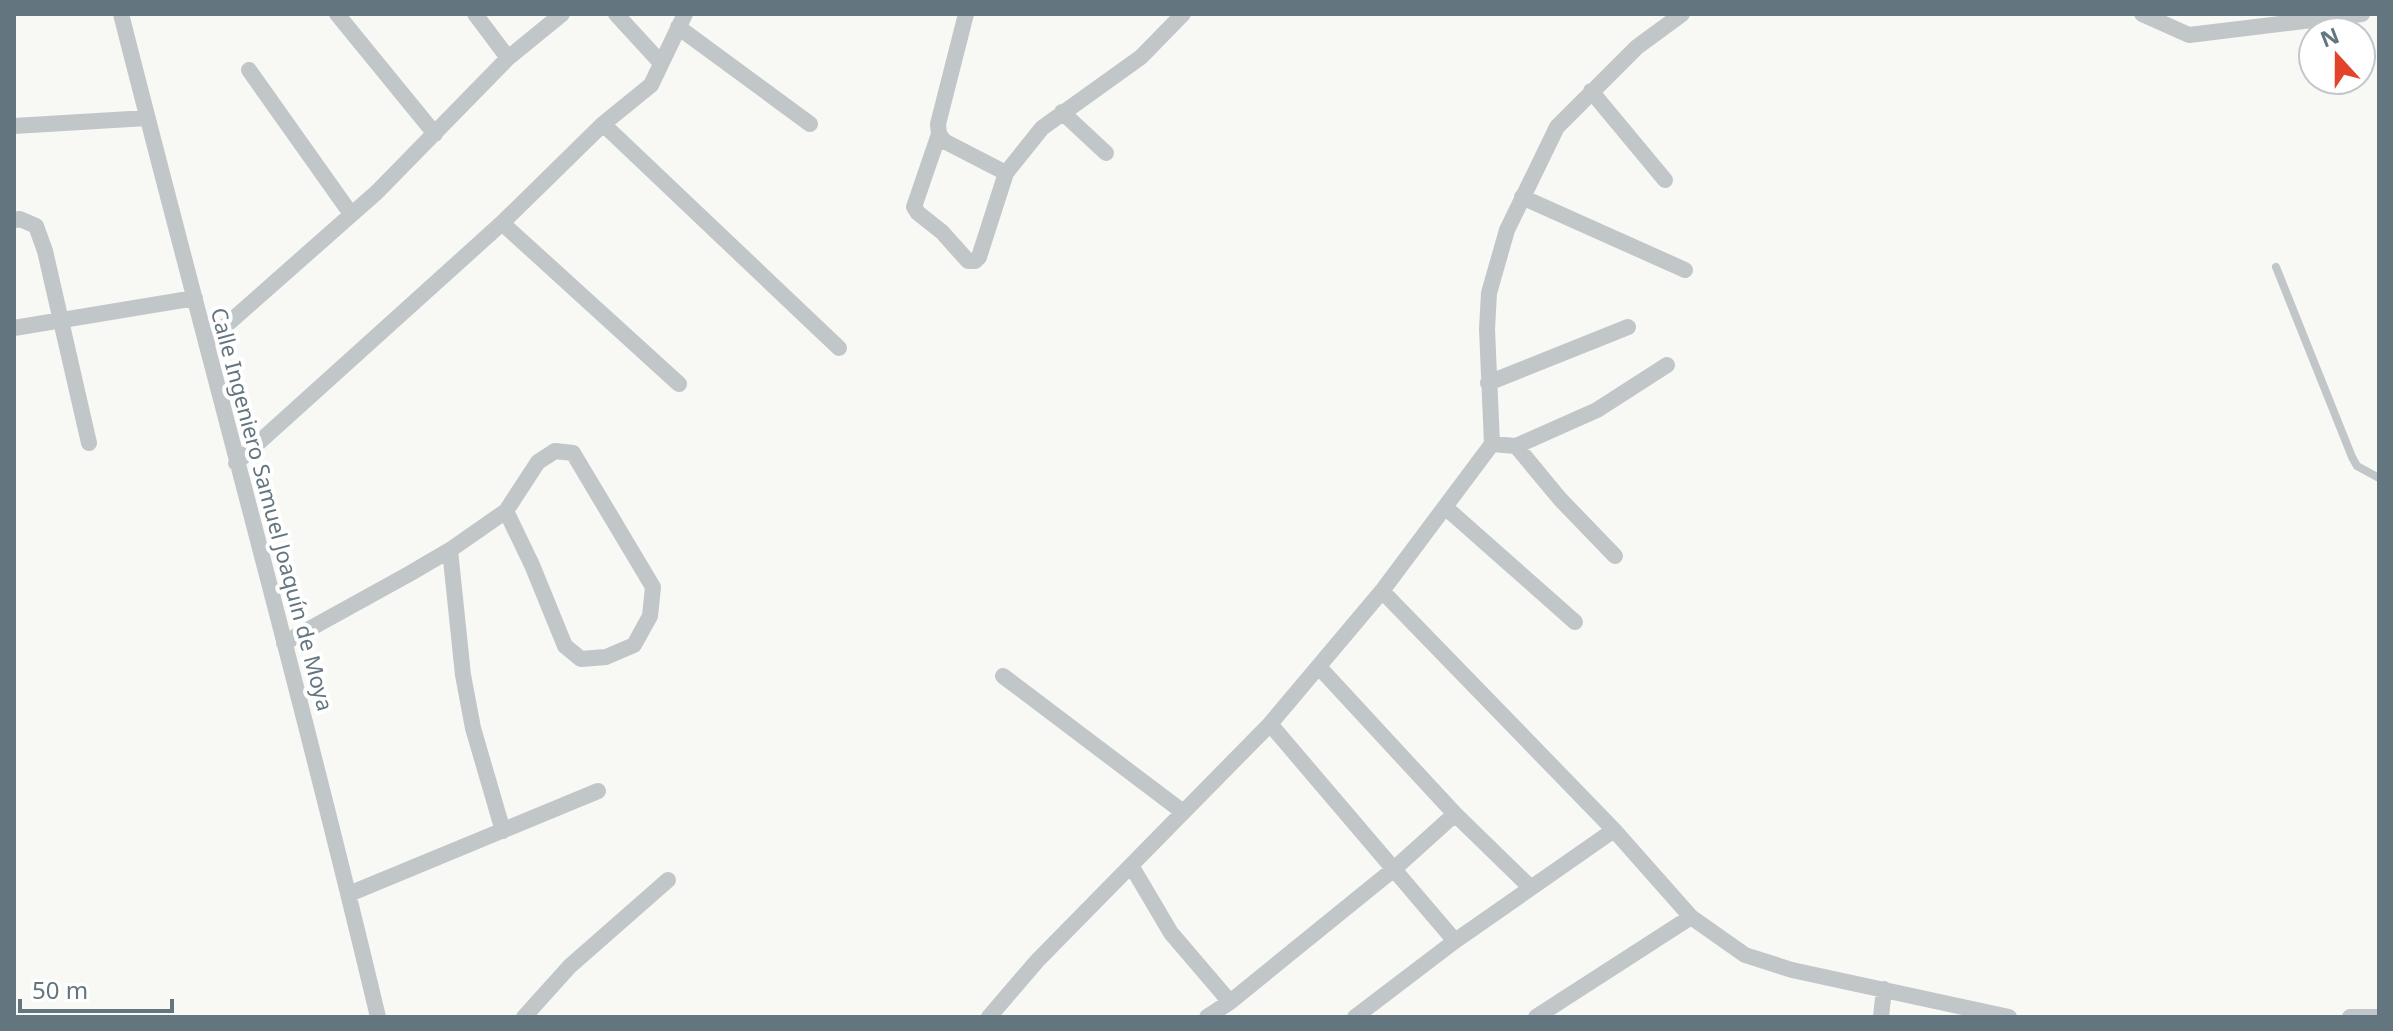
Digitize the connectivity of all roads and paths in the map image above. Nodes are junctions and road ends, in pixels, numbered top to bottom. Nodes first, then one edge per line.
1 (121, 14) edge
2 (337, 14) edge
3 (475, 14) edge
4 (562, 14) edge
5 (616, 14) edge
6 (966, 14) edge
7 (1183, 14) edge
8 (1682, 14) edge
9 (2142, 14) edge
10 (2362, 14) edge
11 (682, 20) edge
12 (508, 58) junction
13 (661, 63) junction
14 (249, 70) dead end
15 (1591, 91) junction
16 (1062, 112) junction
17 (147, 118) junction
18 (603, 124) junction
19 (810, 124) dead end
20 (14, 126) edge
21 (435, 134) junction
22 (939, 134) junction
23 (1106, 153) dead end
24 (1006, 173) junction
25 (1665, 180) dead end
26 (1522, 197) junction
27 (351, 214) junction
28 (14, 220) edge
29 (502, 223) junction
30 (2276, 267) dead end
31 (1685, 270) dead end
32 (195, 298) junction
33 (62, 320) junction
34 (1628, 327) dead end
35 (14, 328) edge
36 (206, 343) junction
37 (839, 348) dead end
38 (1667, 365) dead end
39 (1488, 383) junction
40 (679, 384) dead end
41 (89, 443) dead end
42 (1492, 444) junction
43 (1516, 446) junction
44 (236, 463) junction
45 (2379, 478) edge
46 (1445, 507) junction
47 (506, 511) junction
48 (450, 550) junction
49 (1615, 556) dead end
50 (1382, 591) junction
51 (1575, 622) dead end
52 (284, 643) junction
53 (1319, 667) junction
54 (1003, 676) dead end
55 (1270, 724) junction
56 (598, 791) dead end
57 (1183, 812) junction
58 (1455, 814) junction
59 (1614, 830) junction
60 (503, 831) junction
61 (1132, 867) junction
62 (1394, 869) junction
63 (668, 880) dead end
64 (1531, 888) junction
65 (349, 894) junction
66 (1691, 917) junction
67 (1455, 941) junction
68 (1884, 989) junction
69 (1230, 1002) junction
70 (378, 1017) edge
71 (524, 1017) edge
72 (989, 1017) edge
73 (1207, 1017) edge
74 (1355, 1017) edge
75 (1536, 1017) edge
76 (1881, 1017) edge
77 (2009, 1017) edge
78 (2350, 1017) edge
79 (2378, 1017) edge

1 - 17 street, Calle Ingeniero Samuel Joaquín de Moya
2 - 21 street
3 - 12 street
4 - 12 street
5 - 13 street
6 - 22 street
7 - 16 street
8 - 15 street
9 - 10 street
11 - 13 street
11 - 19 street
12 - 21 street
13 - 18 street
14 - 27 street
15 - 25 street
15 - 26 street
16 - 23 street
16 - 24 street
17 - 20 street
17 - 32 street, Calle Ingeniero Samuel Joaquín de Moya
18 - 29 street
18 - 37 street
21 - 27 street
22 - 24 street
22 - 24 street
26 - 31 street
26 - 39 street
27 - 36 street
28 - 33 street
29 - 40 street
29 - 44 street
30 - 45 lane
32 - 33 street
32 - 36 street, Calle Ingeniero Samuel Joaquín de Moya
33 - 35 street
33 - 41 street
34 - 39 street
36 - 44 street, Calle Ingeniero Samuel Joaquín de Moya
38 - 43 street
39 - 42 street
42 - 43 street
42 - 46 street
43 - 49 street
44 - 52 street, Calle Ingeniero Samuel Joaquín de Moya
46 - 50 street
46 - 51 street
47 - 47 street
47 - 48 street
48 - 52 street
48 - 60 street
50 - 53 street
50 - 59 street
52 - 65 street, Calle Ingeniero Samuel Joaquín de Moya
53 - 55 street
53 - 58 street
54 - 57 street
55 - 57 street
55 - 62 street
56 - 60 street
57 - 61 street
58 - 62 street
58 - 64 street
59 - 64 street
59 - 66 street
60 - 65 street
61 - 69 street
61 - 72 street
62 - 67 street
62 - 69 street
63 - 71 street
64 - 67 street
65 - 70 street, Calle Ingeniero Samuel Joaquín de Moya
66 - 68 street
66 - 75 street
67 - 74 street
68 - 76 street
68 - 77 street
69 - 73 street
78 - 79 street

